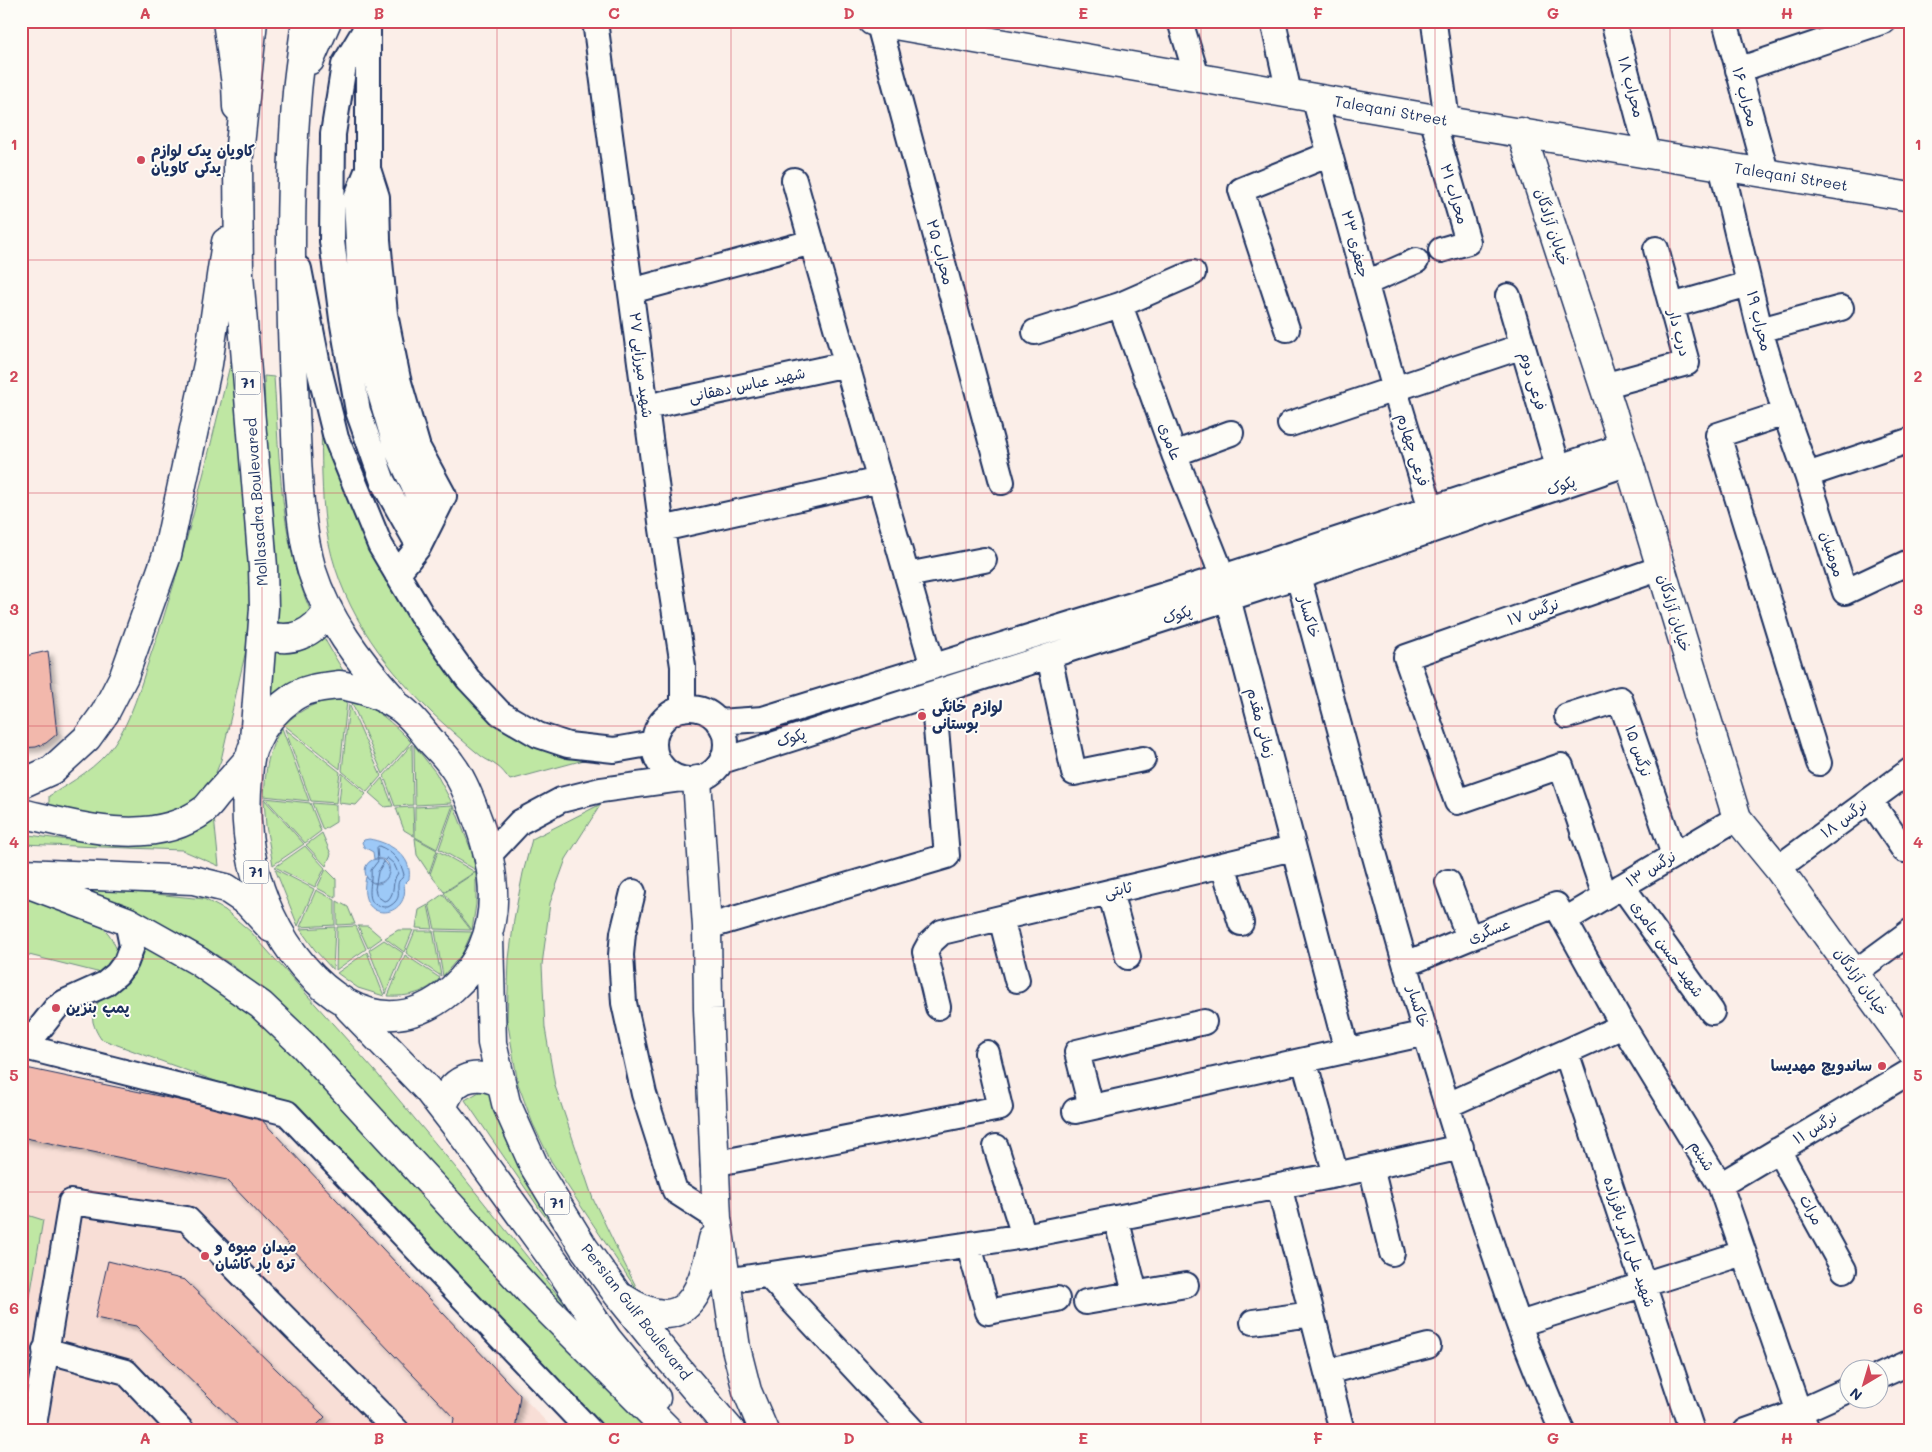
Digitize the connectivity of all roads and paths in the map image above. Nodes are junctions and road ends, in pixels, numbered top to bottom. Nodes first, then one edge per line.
1 (227, 21) edge
2 (253, 21) edge
3 (306, 21) edge
4 (327, 21) edge
5 (594, 21) edge
6 (1180, 21) edge
7 (1273, 21) edge
8 (1613, 21) edge
9 (1725, 21) edge
10 (1884, 21) edge
11 (876, 22) edge
12 (369, 23) edge
13 (1434, 23) dead end
14 (1738, 70) junction
15 (1197, 77) junction
16 (297, 92) junction
17 (1302, 95) junction
18 (1439, 119) junction
19 (1520, 132) junction
20 (1648, 153) junction
21 (1330, 154) junction
22 (238, 164) junction
23 (1721, 165) junction
24 (368, 169) junction
25 (1766, 172) junction
26 (794, 180) dead end
27 (1911, 197) edge
28 (290, 224) junction
29 (812, 242) junction
30 (1656, 249) dead end
31 (1441, 250) dead end
32 (1416, 262) dead end
33 (1193, 273) dead end
34 (1366, 283) junction
35 (1749, 284) junction
36 (631, 291) junction
37 (1508, 296) dead end
38 (350, 303) junction
39 (1120, 305) junction
40 (1671, 306) junction
41 (1841, 308) dead end
42 (1287, 329) dead end
43 (1760, 330) junction
44 (1035, 332) dead end
45 (1523, 346) junction
46 (847, 364) junction
47 (1603, 386) junction
48 (1396, 390) junction
49 (646, 407) junction
50 (1784, 413) junction
51 (1290, 424) dead end
52 (1231, 433) dead end
53 (1911, 440) edge
54 (1174, 454) junction
55 (1626, 454) junction
56 (1558, 467) junction
57 (1807, 475) junction
58 (880, 480) junction
59 (1002, 482) dead end
60 (1431, 509) junction
61 (430, 522) junction
62 (662, 529) junction
63 (419, 546) junction
64 (984, 560) dead end
65 (1911, 561) edge
66 (1661, 568) junction
67 (397, 574) junction
68 (907, 575) junction
69 (1298, 576) junction
70 (1225, 588) junction
71 (328, 609) junction
72 (1157, 609) junction
73 (262, 633) junction
74 (1049, 656) junction
75 (1406, 657) joint
76 (933, 667) junction
77 (933, 694) junction
78 (401, 708) junction
79 (684, 708) junction
80 (1567, 716) dead end
81 (718, 722) junction
82 (654, 743) junction
83 (252, 751) junction
84 (1143, 760) dead end
85 (722, 761) junction
86 (1819, 763) dead end
87 (1911, 770) edge
88 (689, 779) junction
89 (21, 784) edge
90 (1870, 800) junction
91 (21, 813) edge
92 (1737, 818) junction
93 (1293, 848) junction
94 (1904, 850) dead end
95 (490, 854) junction
96 (1674, 855) junction
97 (1223, 865) junction
98 (1778, 868) junction
99 (21, 873) edge
100 (21, 881) edge
101 (1448, 882) dead end
102 (1613, 891) junction
103 (634, 892) dead end
104 (1110, 892) junction
105 (1001, 918) junction
106 (1565, 920) junction
107 (127, 921) junction
108 (1241, 923) dead end
109 (707, 927) junction
110 (489, 930) junction
111 (1911, 931) edge
112 (1469, 938) junction
113 (286, 944) junction
114 (1128, 958) dead end
115 (1406, 964) junction
116 (1854, 973) junction
117 (1017, 980) dead end
118 (346, 1005) junction
119 (938, 1006) dead end
120 (1712, 1012) dead end
121 (1204, 1022) dead end
122 (1624, 1026) junction
123 (1426, 1034) junction
124 (23, 1047) edge
125 (1348, 1051) junction
126 (1566, 1052) junction
127 (1911, 1052) edge
128 (986, 1053) dead end
129 (1304, 1060) junction
130 (1911, 1071) edge
131 (502, 1082) junction
132 (1448, 1106) junction
133 (443, 1109) junction
134 (996, 1147) dead end
135 (1461, 1147) junction
136 (1778, 1150) junction
137 (713, 1164) junction
138 (1371, 1167) junction
139 (1336, 1175) junction
140 (1720, 1185) junction
141 (1279, 1186) junction
142 (717, 1218) junction
143 (1116, 1218) junction
144 (1024, 1236) junction
145 (969, 1246) junction
146 (1392, 1253) dead end
147 (1743, 1253) junction
148 (1844, 1270) dead end
149 (768, 1275) junction
150 (725, 1282) junction
151 (1186, 1285) dead end
152 (1643, 1286) junction
153 (1135, 1293) junction
154 (618, 1295) junction
155 (1058, 1300) dead end
156 (1086, 1302) dead end
157 (1312, 1314) junction
158 (1253, 1322) dead end
159 (1519, 1324) junction
160 (1428, 1346) dead end
161 (45, 1350) junction
162 (1911, 1362) edge
163 (1890, 1371) edge
164 (1327, 1372) junction
165 (1840, 1396) edge
166 (1804, 1421) edge
167 (33, 1431) edge
168 (182, 1431) edge
169 (397, 1431) edge
170 (590, 1431) edge
171 (669, 1431) edge
172 (683, 1431) edge
173 (731, 1431) edge
174 (764, 1431) edge
175 (913, 1431) edge
176 (1342, 1431) edge
177 (1562, 1431) edge
178 (1692, 1431) edge
179 (1746, 1431) edge

1 - 22 main road
2 - 22 main road, Mollasadra Boulevared / 71
3 - 16 main road, 71
4 - 16 main road
5 - 36 street, شهید میرزایی ۲۷
6 - 15 street
7 - 17 street, جعفری ۲۳
8 - 20 street, محراب ۱۸
9 - 14 street, محراب ۱۶
10 - 14 street
11 - 15 main road, Taleqani Street
11 - 59 street, محراب ۲۵
12 - 24 street
12 - 38 street
13 - 18 street
14 - 25 street, محراب ۱۶
15 - 17 main road, Taleqani Street
16 - 28 main road, 71
17 - 18 main road, Taleqani Street
17 - 21 street, جعفری ۲۳
18 - 19 main road, Taleqani Street
18 - 31 street, محراب ۲۱
19 - 20 main road, Taleqani Street
19 - 47 main road, خیابان آزادگان
20 - 23 main road, Taleqani Street
21 - 34 street, جعفری ۲۳
21 - 42 street
22 - 73 main road, Mollasadra Boulevared / 71
22 - 89 main road
23 - 25 main road, Taleqani Street
23 - 35 street, محراب ۱۹
24 - 38 street
24 - 61 street
25 - 27 main road, Taleqani Street
26 - 29 street
28 - 67 street
28 - 71 main road, 71
29 - 36 street
29 - 46 street
30 - 40 street, درب دار
32 - 34 street
33 - 39 street
34 - 48 street, جعفری ۲۳
35 - 40 street
35 - 43 street, محراب ۱۹
36 - 49 street, شهید میرزایی ۲۷
37 - 45 street, فرعی دوم
38 - 61 street
38 - 63 street
39 - 44 street
39 - 54 street, عامری
40 - 47 street, درب دار
41 - 43 street
43 - 50 street, محراب ۱۹
45 - 48 street
45 - 56 street, فرعی دوم
46 - 49 street, شهید عباس دهقانی
46 - 58 street
47 - 55 main road, خیابان آزادگان
48 - 51 street
48 - 60 street, فرعی چهارم
49 - 62 street, شهید میرزایی ۲۷
50 - 57 street, محراب ۱۹
50 - 86 street
52 - 54 street
53 - 57 street
54 - 70 street, عامری
55 - 56 street, پکوک
55 - 66 main road, خیابان آزادگان
55 - 69 street, پکوک
56 - 60 street, پکوک
57 - 65 street, مومنیان
58 - 62 street
58 - 68 street
60 - 70 street, پکوک
61 - 63 street
62 - 79 street, شهید میرزایی ۲۷
63 - 67 street
64 - 68 street
66 - 75 street, نرگس ۱۷
66 - 92 main road, خیابان آزادگان
67 - 82 street
68 - 76 street
69 - 70 street, پکوک
69 - 115 street, خاکسار
70 - 72 street, پکوک
70 - 93 street, زمانی مقدم
71 - 73 main road
71 - 78 main road, 71
72 - 74 street, پکوک
72 - 76 street, پکوک
73 - 83 main road, Mollasadra Boulevared / 71
74 - 77 street, پکوک
74 - 84 street
75 - 102 street, شهید حسن عامری
76 - 81 street, پکوک
77 - 85 street, پکوک
77 - 109 street
78 - 83 main road, 71
78 - 95 main road, 71
79 - 81 street
79 - 82 street
80 - 96 street, نرگس ۱۵
81 - 85 street
82 - 88 street
83 - 91 main road
83 - 113 main road, 71
85 - 88 street
87 - 90 street, نرگس ۱۸
88 - 95 street
88 - 109 main road
90 - 94 street
90 - 98 street, نرگس ۱۸
92 - 96 street, نرگس ۱۳
92 - 98 main road, خیابان آزادگان
93 - 97 street, ثابتی
93 - 125 street, زمانی مقدم
95 - 110 main road, 71
96 - 102 street, نرگس ۱۳
97 - 104 street, ثابتی
97 - 108 street
98 - 116 main road, خیابان آزادگان
99 - 113 main road
100 - 107 main road
101 - 112 street
102 - 106 street, نرگس ۱۳
102 - 120 street, شهید حسن عامری
103 - 142 street
104 - 105 street, ثابتی
104 - 114 street
105 - 117 street
105 - 119 street, ثابتی
106 - 112 street, عسگری
106 - 122 street, شبنم
107 - 124 street
107 - 171 main road
109 - 137 main road
110 - 118 main road, 71
110 - 131 main road, Persian Gulf Boulevard / 71
111 - 116 street
112 - 115 street, عسگری
113 - 118 main road, 71
115 - 123 street, خاکسار
116 - 127 main road, خیابان آزادگان
118 - 133 main road, 71
121 - 129 street
122 - 126 street
122 - 140 street, شبنم
123 - 125 street
123 - 132 street, خاکسار
124 - 170 street
125 - 129 street
126 - 132 street
126 - 152 street, شهید علی اکبر باقرزاده
128 - 137 street
129 - 139 street
130 - 136 street, نرگس ۱۱
131 - 133 main road
131 - 154 main road, Persian Gulf Boulevard / 71
132 - 135 street, خاکسار
133 - 172 main road, 71
134 - 144 street
135 - 138 street
135 - 159 street, خاکسار
136 - 140 street, نرگس ۱۱
136 - 148 street, مرات
137 - 142 main road
138 - 139 street
138 - 146 street
139 - 141 street
140 - 147 street, شبنم
141 - 143 street
141 - 157 street
142 - 150 main road
142 - 154 main road
143 - 144 street
143 - 153 street
144 - 145 street
145 - 149 street
145 - 155 street
147 - 152 street
147 - 166 street, شبنم
149 - 150 street
149 - 175 street
150 - 174 main road
151 - 153 street
152 - 159 street
152 - 178 street, شهید علی اکبر باقرزاده
153 - 156 street
154 - 173 main road, Persian Gulf Boulevard / 71
157 - 158 street
157 - 164 street
159 - 177 street, خاکسار
160 - 164 street
161 - 167 street
161 - 168 street
161 - 169 street
162 - 163 street
164 - 176 street
165 - 166 street
166 - 179 street

